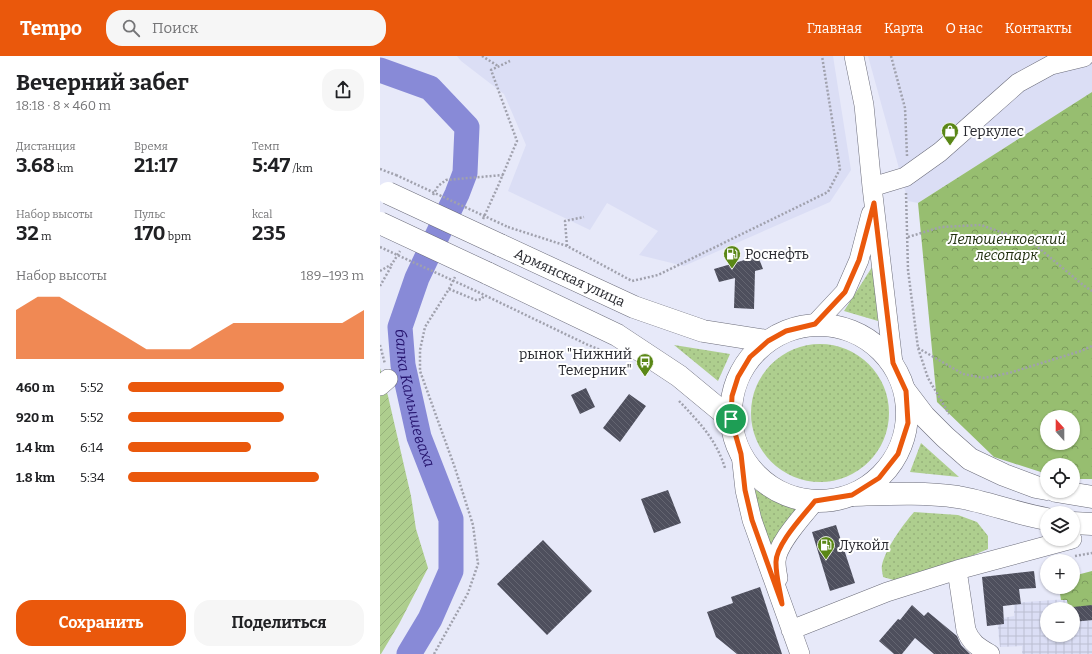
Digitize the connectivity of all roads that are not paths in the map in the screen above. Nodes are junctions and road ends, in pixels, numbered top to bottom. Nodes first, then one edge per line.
1 (854, 56) edge
2 (1084, 57) dead end
3 (388, 186) edge
4 (873, 195) junction
5 (380, 223) edge
6 (815, 324) junction
7 (768, 341) junction
8 (893, 363) junction
9 (906, 391) junction
10 (731, 419) junction
11 (741, 454) junction
12 (1040, 488) edge
13 (852, 495) junction
14 (1080, 495) edge
15 (1092, 497) edge
16 (815, 501) junction
17 (1040, 518) edge
18 (1080, 524) edge
19 (1092, 526) edge
20 (1080, 534) edge
21 (1047, 546) edge
22 (957, 570) junction
23 (782, 604) junction
24 (791, 630) junction
25 (800, 654) edge
26 (990, 654) edge

1 - 4 street
2 - 4 street
3 - 7 main road, Армянская улица, bridge
4 - 6 street
4 - 8 street
5 - 10 main road, bridge
6 - 7 main road
6 - 8 main road
7 - 10 main road
8 - 9 main road
9 - 12 main road
9 - 13 main road
10 - 11 main road
11 - 16 main road
11 - 23 street
13 - 16 main road
13 - 17 main road
14 - 15 main road
16 - 23 street
18 - 19 main road
19 - 20 street
21 - 22 street
22 - 24 street
22 - 26 street
23 - 24 street
24 - 25 street

